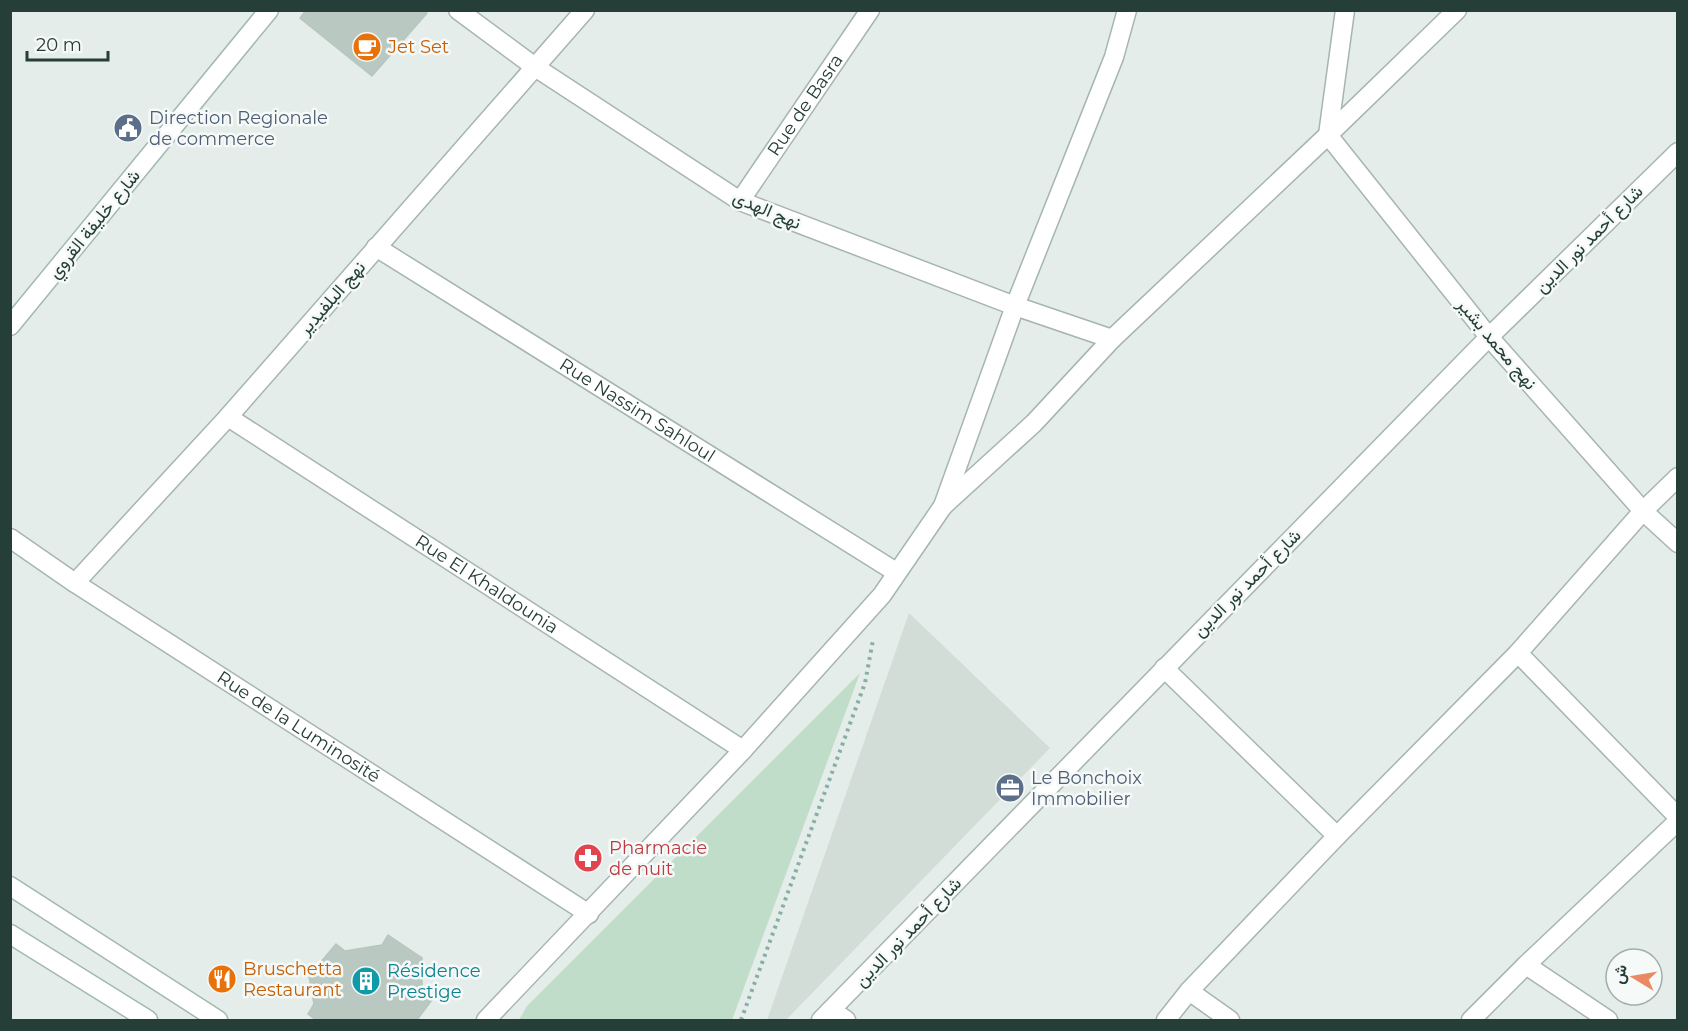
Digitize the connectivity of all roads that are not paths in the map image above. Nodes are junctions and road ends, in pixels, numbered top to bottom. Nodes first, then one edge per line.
1 (269, 10) edge
2 (458, 10) edge
3 (585, 10) edge
4 (870, 10) edge
5 (1127, 10) edge
6 (1345, 10) edge
7 (1457, 10) edge
8 (535, 67) junction
9 (1328, 135) junction
10 (1677, 152) edge
11 (740, 201) junction
12 (376, 247) junction
13 (1015, 306) junction
14 (10, 326) edge
15 (1489, 337) junction
16 (1112, 339) junction
17 (228, 417) junction
18 (1677, 477) edge
19 (943, 506) junction
20 (1642, 511) junction
21 (10, 538) edge
22 (1677, 543) edge
23 (896, 572) junction
24 (75, 583) junction
25 (1518, 653) junction
26 (1164, 668) junction
27 (743, 750) junction
28 (1677, 819) edge
29 (1337, 836) junction
30 (10, 886) edge
31 (589, 915) junction
32 (10, 934) edge
33 (1526, 965) junction
34 (521, 982) junction
35 (1189, 991) junction
36 (833, 1017) edge
37 (148, 1020) edge
38 (218, 1020) edge
39 (486, 1020) edge
40 (505, 1020) edge
41 (1167, 1020) edge
42 (1230, 1020) edge
43 (1471, 1020) edge
44 (1608, 1020) edge

1 - 14 street, شارع خليفة القروي
2 - 8 street, نهج الهدى
3 - 8 street, نهج البلفيدير
4 - 11 street, Rue de Basra
5 - 13 street
6 - 9 street
7 - 9 street
8 - 11 street, نهج الهدى
8 - 12 street, نهج البلفيدير
9 - 15 street, نهج محمد بشير
9 - 16 street
10 - 15 street, شارع أحمد نور الدين
11 - 13 street, نهج الهدى
12 - 17 street, نهج البلفيدير
12 - 23 street, Rue Nassim Sahloul
13 - 16 street, نهج الهدى
13 - 19 street
15 - 20 street, نهج محمد بشير
15 - 26 street, شارع أحمد نور الدين
16 - 19 street
17 - 24 street, نهج البلفيدير
17 - 27 street, Rue El Khaldounia
18 - 20 street
19 - 23 street
20 - 22 street, نهج محمد بشير
20 - 25 street
21 - 24 street, Rue de la Luminosité
23 - 27 street
24 - 31 street, Rue de la Luminosité
25 - 28 street
25 - 29 street
26 - 29 street
26 - 36 street, شارع أحمد نور الدين
27 - 31 street
28 - 33 street
29 - 35 street
30 - 38 street
31 - 34 street
32 - 37 street
33 - 43 street
33 - 44 street
34 - 39 street
34 - 40 street
35 - 41 street
35 - 42 street

